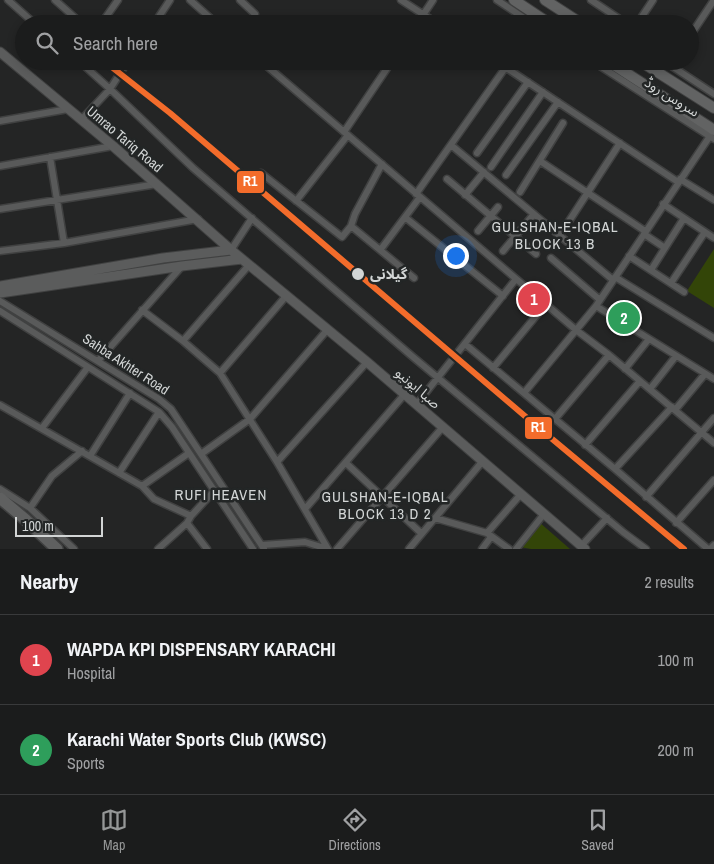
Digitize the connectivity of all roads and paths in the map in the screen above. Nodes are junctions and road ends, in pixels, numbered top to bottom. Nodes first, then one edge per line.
1 (8, 0) edge
2 (55, 0) edge
3 (118, 0) edge
4 (170, 0) edge
5 (190, 0) edge
6 (240, 0) edge
7 (401, 0) edge
8 (433, 0) edge
9 (497, 0) edge
10 (514, 0) edge
11 (545, 0) edge
12 (591, 0) edge
13 (653, 0) edge
14 (714, 0) edge
15 (63, 3) edge
16 (521, 10) junction
17 (423, 14) joint
18 (26, 15) edge
19 (74, 15) edge
20 (107, 15) edge
21 (160, 15) edge
22 (208, 15) edge
23 (253, 15) edge
24 (525, 15) edge
25 (531, 15) edge
26 (568, 15) edge
27 (614, 15) edge
28 (643, 15) edge
29 (699, 22) edge
30 (0, 52) edge
31 (15, 65) edge
32 (21, 70) edge
33 (89, 70) edge
34 (122, 70) edge
35 (272, 70) edge
36 (386, 70) edge
37 (504, 70) edge
38 (515, 70) edge
39 (607, 70) edge
40 (621, 70) edge
41 (655, 70) edge
42 (679, 70) edge
43 (528, 82) junction
44 (110, 89) junction
45 (543, 92) junction
46 (714, 94) edge
47 (558, 102) junction
48 (713, 105) edge
49 (68, 109) junction
50 (81, 120) junction
51 (0, 121) edge
52 (563, 124) dead end
53 (346, 134) junction
54 (713, 135) edge
55 (620, 143) junction
56 (451, 144) junction
57 (113, 146) junction
58 (477, 153) dead end
59 (50, 158) junction
60 (540, 161) junction
61 (382, 164) junction
62 (0, 166) edge
63 (491, 167) dead end
64 (484, 172) junction
65 (261, 173) dead end
66 (506, 175) dead end
67 (447, 179) dead end
68 (679, 180) junction
69 (157, 184) junction
70 (520, 192) dead end
71 (588, 193) junction
72 (465, 195) junction
73 (418, 196) junction
74 (714, 200) edge
75 (296, 201) junction
76 (56, 202) junction
77 (663, 204) junction
78 (498, 207) dead end
79 (0, 209) edge
80 (534, 214) junction
81 (490, 216) junction
82 (252, 218) junction
83 (406, 218) junction
84 (684, 218) junction
85 (198, 219) junction
86 (351, 226) junction
87 (478, 231) dead end
88 (705, 232) junction
89 (644, 233) junction
90 (560, 235) junction
91 (515, 236) junction
92 (714, 238) edge
93 (64, 243) junction
94 (665, 248) junction
95 (381, 249) junction
96 (231, 250) junction
97 (0, 251) edge
98 (502, 251) dead end
99 (536, 254) dead end
100 (629, 256) junction
101 (551, 258) dead end
102 (245, 262) junction
103 (182, 266) junction
104 (651, 270) junction
105 (414, 278) dead end
106 (614, 278) junction
107 (516, 279) junction
108 (672, 283) junction
109 (0, 286) edge
110 (17, 286) junction
111 (684, 292) dead end
112 (0, 293) edge
113 (286, 295) junction
114 (503, 296) junction
115 (0, 300) edge
116 (600, 300) junction
117 (546, 304) junction
118 (596, 306) junction
119 (142, 310) junction
120 (0, 311) edge
121 (328, 329) junction
122 (576, 330) junction
123 (714, 338) edge
124 (649, 339) junction
125 (183, 341) junction
126 (465, 344) junction
127 (609, 355) junction
128 (676, 356) junction
129 (98, 361) junction
130 (367, 362) junction
131 (88, 367) junction
132 (493, 368) junction
133 (625, 368) junction
134 (220, 374) junction
135 (705, 374) junction
136 (439, 377) junction
137 (714, 380) edge
138 (640, 381) junction
139 (650, 389) junction
140 (130, 392) junction
141 (524, 393) junction
142 (404, 395) junction
143 (0, 405) edge
144 (416, 405) junction
145 (673, 409) junction
146 (159, 412) junction
147 (714, 418) edge
148 (250, 419) junction
149 (555, 419) junction
150 (42, 428) junction
151 (442, 428) junction
152 (702, 433) junction
153 (714, 443) edge
154 (585, 444) junction
155 (82, 451) junction
156 (189, 453) junction
157 (201, 454) junction
158 (90, 456) junction
159 (277, 462) junction
160 (482, 462) junction
161 (346, 463) junction
162 (615, 469) junction
163 (119, 473) junction
164 (714, 480) edge
165 (142, 486) junction
166 (0, 489) edge
167 (214, 491) junction
168 (521, 494) junction
169 (384, 497) junction
170 (646, 497) junction
171 (0, 498) edge
172 (30, 508) junction
173 (305, 509) junction
174 (544, 514) junction
175 (191, 516) junction
176 (435, 518) junction
177 (607, 518) junction
178 (187, 523) junction
179 (676, 523) junction
180 (421, 533) junction
181 (489, 535) junction
182 (302, 542) junction
183 (714, 544) edge
184 (263, 547) edge
185 (583, 548) edge
186 (56, 549) edge
187 (74, 549) edge
188 (158, 549) edge
189 (207, 549) edge
190 (253, 549) edge
191 (306, 549) edge
192 (328, 549) edge
193 (337, 549) edge
194 (409, 549) edge
195 (482, 549) edge
196 (507, 549) edge
197 (516, 549) edge
198 (646, 549) edge
199 (709, 549) edge

1 - 18 street
2 - 15 street
3 - 20 street
4 - 21 street
5 - 22 street
6 - 23 street
7 - 17 street
8 - 17 street
9 - 16 street
10 - 16 main road
11 - 26 main road
12 - 27 street
13 - 28 street
14 - 29 street
15 - 19 street
16 - 24 street
16 - 25 main road
30 - 31 main road, Umrao Tariq Road
32 - 49 main road, Umrao Tariq Road
33 - 44 street
34 - 44 street
35 - 53 street
36 - 53 street
37 - 56 street
38 - 43 street
39 - 54 street, سروس روڈ
40 - 54 main road
41 - 48 main road
42 - 46 street
43 - 45 street
43 - 58 street
44 - 50 street
44 - 82 street
45 - 47 street
45 - 63 street
47 - 55 street
47 - 66 street
49 - 50 main road, Umrao Tariq Road
49 - 51 street
50 - 57 main road, Umrao Tariq Road
52 - 60 street
53 - 61 street
53 - 75 street
54 - 68 street
55 - 68 street
55 - 71 street
56 - 64 street
56 - 73 street
57 - 59 street
57 - 69 main road, Umrao Tariq Road
59 - 62 street
59 - 76 street
60 - 70 street
60 - 71 street
61 - 73 street
61 - 86 street
64 - 72 street
64 - 80 street
65 - 75 street
67 - 72 street
68 - 74 street
68 - 77 street
69 - 76 street
69 - 85 main road, Umrao Tariq Road
71 - 89 street
71 - 90 street
72 - 81 street
73 - 83 street
73 - 107 street
75 - 86 street
76 - 79 street
76 - 93 street
77 - 84 street
77 - 89 street
78 - 81 street
80 - 90 street
80 - 91 street
81 - 87 street
81 - 91 street
82 - 96 street
82 - 136 street
83 - 95 street
83 - 114 street
84 - 88 street
84 - 94 street
85 - 93 street
85 - 96 main road, Umrao Tariq Road
86 - 95 street
88 - 92 street
88 - 108 street
89 - 94 street
89 - 100 street
90 - 106 street
91 - 98 street
91 - 99 street
93 - 97 street
94 - 104 street
95 - 105 street
96 - 102 main road, صبا ایونیو
96 - 110 main road
100 - 104 street
100 - 106 street
101 - 116 street
102 - 103 main road
102 - 113 main road, صبا ایونیو
102 - 125 street
103 - 110 main road
103 - 119 street
104 - 108 street
106 - 116 street
106 - 123 street
107 - 114 street
107 - 117 street
108 - 111 street
109 - 110 main road
110 - 112 main road
113 - 121 main road, صبا ایونیو
113 - 134 street
114 - 126 street
115 - 129 street, Sahba Akhter Road
116 - 118 street
117 - 122 street
117 - 132 street
118 - 122 street
118 - 124 street
119 - 125 street
119 - 129 street
120 - 131 street, Sahba Akhter Road
121 - 130 main road, صبا ایونیو
121 - 148 street
122 - 127 street
122 - 141 street
124 - 128 street
124 - 133 street
125 - 134 street
126 - 132 street
126 - 136 street
127 - 133 street
127 - 149 street
128 - 135 street
128 - 139 street
129 - 157 street, Sahba Akhter Road
130 - 142 main road, صبا ایونیو
130 - 159 street
131 - 140 street, Sahba Akhter Road
131 - 150 street
132 - 141 street
133 - 138 street
134 - 148 street
135 - 137 street
135 - 145 street
136 - 144 street
136 - 177 street
138 - 139 street
138 - 154 street
139 - 145 street
140 - 146 street, Sahba Akhter Road
140 - 158 street
141 - 149 street
142 - 144 main road, صبا ایونیو
142 - 161 street
143 - 150 street
144 - 151 main road, صبا ایونیو
145 - 152 street
145 - 162 street
146 - 156 street, Sahba Akhter Road
146 - 163 street
147 - 152 street
148 - 157 street
148 - 159 street
149 - 154 street
150 - 155 street
151 - 160 main road, صبا ایونیو
151 - 169 street
152 - 153 street
152 - 170 street
154 - 162 street
155 - 158 street
155 - 172 street
156 - 165 street
156 - 167 street, Sahba Akhter Road
157 - 184 street, Sahba Akhter Road
158 - 163 street
159 - 173 street
160 - 168 main road, صبا ایونیو
160 - 176 street
161 - 169 street
161 - 173 street
162 - 170 street
163 - 165 street
164 - 179 street
165 - 175 street
166 - 172 street
167 - 175 street
167 - 190 street, Sahba Akhter Road
168 - 174 main road, صبا ایونیو
168 - 181 street
169 - 180 street
169 - 193 street
170 - 179 street
171 - 186 highway
172 - 187 street
173 - 192 street
174 - 185 main road, صبا ایونیو
174 - 197 street
175 - 178 street
176 - 180 street
176 - 181 street
177 - 185 street
177 - 198 street
178 - 188 street
178 - 189 street
179 - 199 street
180 - 194 street
181 - 195 street
181 - 196 street
182 - 184 street
182 - 191 street
182 - 192 street
183 - 199 street

